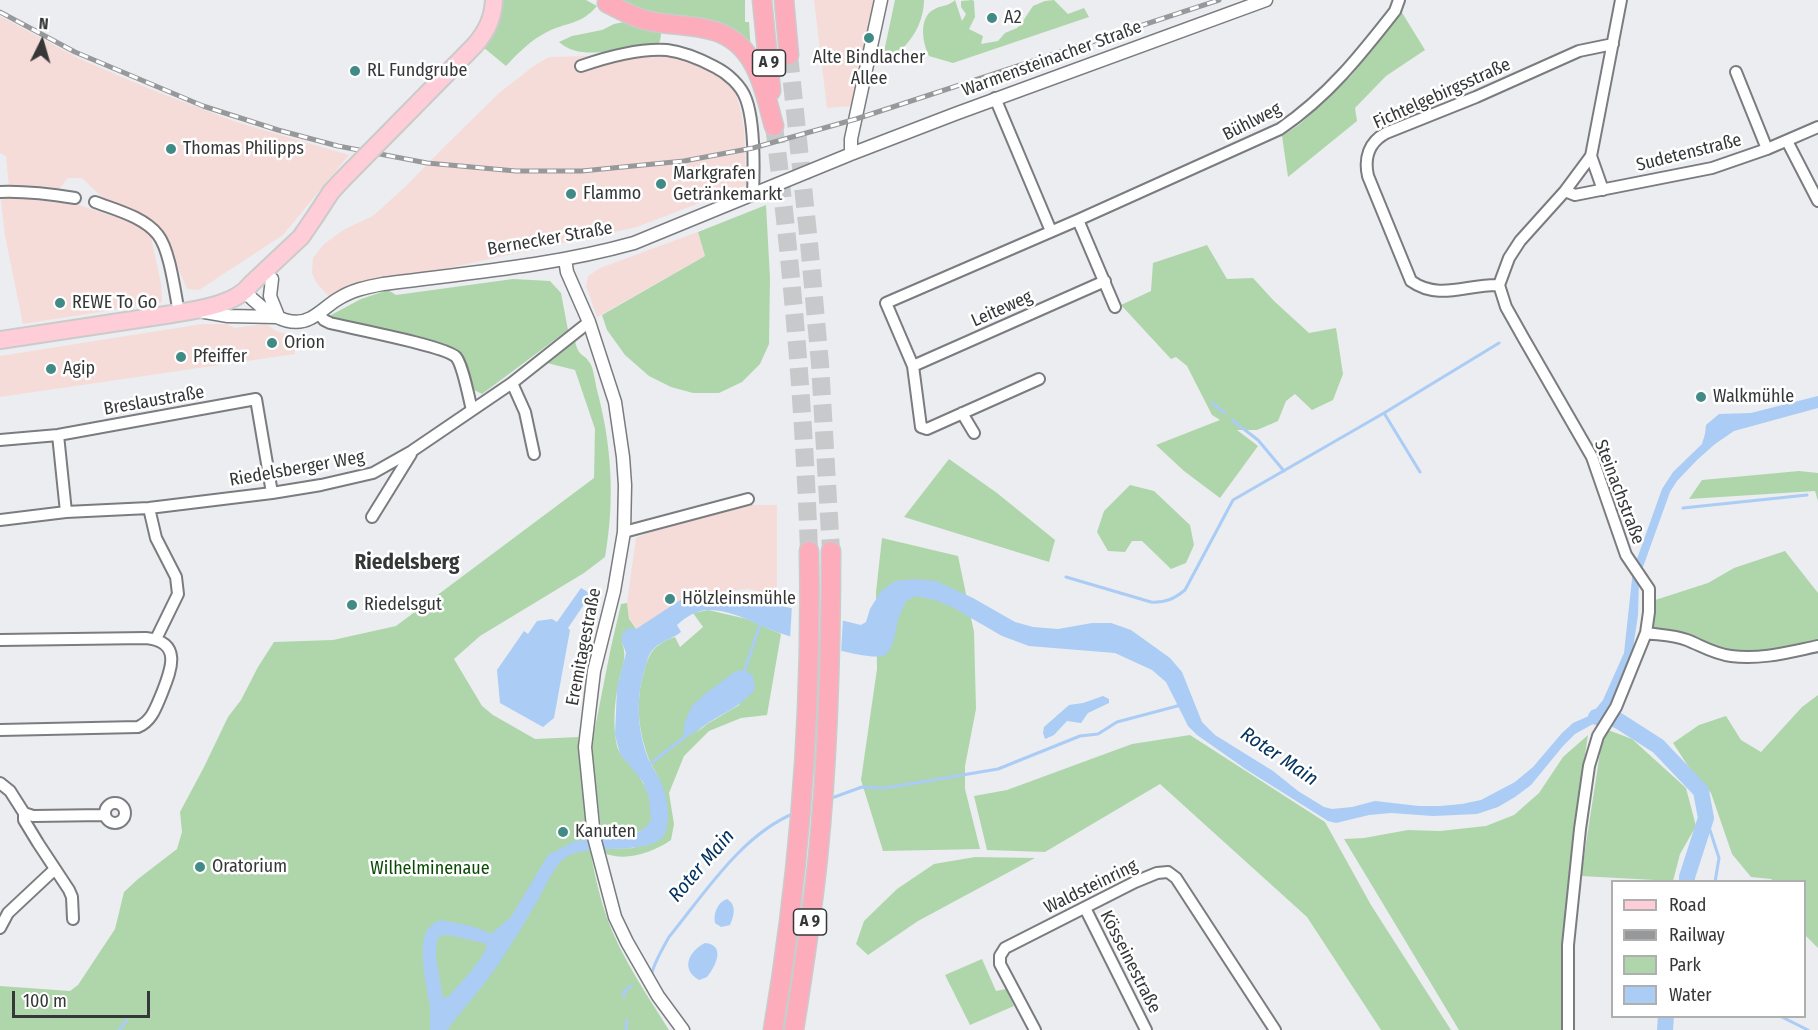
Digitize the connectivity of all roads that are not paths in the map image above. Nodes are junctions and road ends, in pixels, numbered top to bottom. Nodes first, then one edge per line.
1 (494, 0) edge
2 (762, 0) edge
3 (784, 0) edge
4 (882, 0) edge
5 (1266, 0) edge
6 (1399, 0) edge
7 (1621, 0) edge
8 (604, 2) edge
9 (1613, 44) junction
10 (789, 55) tunnel mouth
11 (581, 66) dead end
12 (1736, 72) dead end
13 (995, 98) junction
14 (1818, 127) edge
15 (1787, 141) junction
16 (1767, 149) junction
17 (851, 154) junction
18 (1591, 156) junction
19 (1603, 190) junction
20 (1566, 191) junction
21 (0, 192) edge
22 (753, 195) junction
23 (75, 198) dead end
24 (1818, 201) edge
25 (95, 202) dead end
26 (1077, 220) junction
27 (1051, 231) junction
28 (565, 259) junction
29 (272, 279) dead end
30 (1105, 281) junction
31 (1499, 285) junction
32 (245, 292) junction
33 (1115, 307) dead end
34 (187, 311) junction
35 (318, 313) junction
36 (278, 318) junction
37 (589, 322) junction
38 (0, 340) edge
39 (913, 366) junction
40 (1039, 379) dead end
41 (512, 383) junction
42 (472, 410) junction
43 (962, 413) junction
44 (974, 433) dead end
45 (58, 435) junction
46 (0, 440) edge
47 (412, 451) junction
48 (534, 454) dead end
49 (272, 493) junction
50 (748, 500) dead end
51 (149, 508) junction
52 (66, 512) junction
53 (372, 517) dead end
54 (0, 520) edge
55 (624, 532) junction
56 (809, 551) tunnel mouth
57 (831, 551) tunnel mouth
58 (1646, 633) junction
59 (156, 639) junction
60 (0, 640) edge
61 (1818, 646) edge
62 (0, 730) edge
63 (0, 783) edge
64 (24, 813) junction
65 (105, 815) dead end
66 (55, 869) junction
67 (1085, 908) junction
68 (73, 919) dead end
69 (0, 928) edge
70 (683, 1030) edge
71 (773, 1030) edge
72 (794, 1030) edge
73 (1035, 1030) edge
74 (1146, 1030) edge
75 (1275, 1030) edge
76 (1568, 1030) edge

1 - 32 main road, bridge
2 - 8 highway, A 9
3 - 10 highway, A 9
4 - 17 street
5 - 13 street, Warmensteinacher Straße
6 - 26 street, Bühlweg
7 - 9 street
9 - 18 street
9 - 31 street, Fichtelgebirgsstraße
11 - 22 street
12 - 16 street
13 - 17 street, Warmensteinacher Straße
13 - 27 street
14 - 15 street, Sudetenstraße
15 - 16 street, Sudetenstraße
15 - 24 street
16 - 19 street, Sudetenstraße
17 - 22 street, Bernecker Straße
18 - 19 street
18 - 20 street
19 - 20 street, Sudetenstraße
20 - 31 street
21 - 23 street
22 - 28 street, Bernecker Straße
25 - 34 street
26 - 27 street, Bühlweg
26 - 30 street
27 - 39 street, Bühlweg
28 - 35 street, Bernecker Straße
28 - 37 street, Eremitagestraße
29 - 36 street
30 - 33 street
30 - 39 street, Leiteweg
31 - 58 street, Steinachstraße
32 - 34 main road
32 - 36 street
34 - 36 street, Bernecker Straße
34 - 38 main road
35 - 36 street, Bernecker Straße
35 - 42 street
37 - 41 street, Riedelsberger Weg
37 - 55 street, Eremitagestraße
39 - 43 street
40 - 43 street
41 - 42 street, Riedelsberger Weg
41 - 48 street
42 - 47 street, Riedelsberger Weg
43 - 44 street
45 - 46 street, Breslaustraße
45 - 49 street, Breslaustraße
45 - 52 street
47 - 49 street, Riedelsberger Weg
47 - 53 street
49 - 51 street, Riedelsberger Weg
50 - 55 street
51 - 52 street, Riedelsberger Weg
51 - 59 street
52 - 54 street, Riedelsberger Weg
55 - 70 street, Eremitagestraße
56 - 71 highway, A 9
57 - 72 highway, A 9
58 - 61 street
58 - 76 street, Steinachstraße
59 - 60 street
59 - 62 street
63 - 64 street
64 - 65 street
64 - 66 street
66 - 68 street
66 - 69 street
67 - 73 street, Waldsteinring
67 - 74 street, Kösseinestraße
67 - 75 street, Waldsteinring

